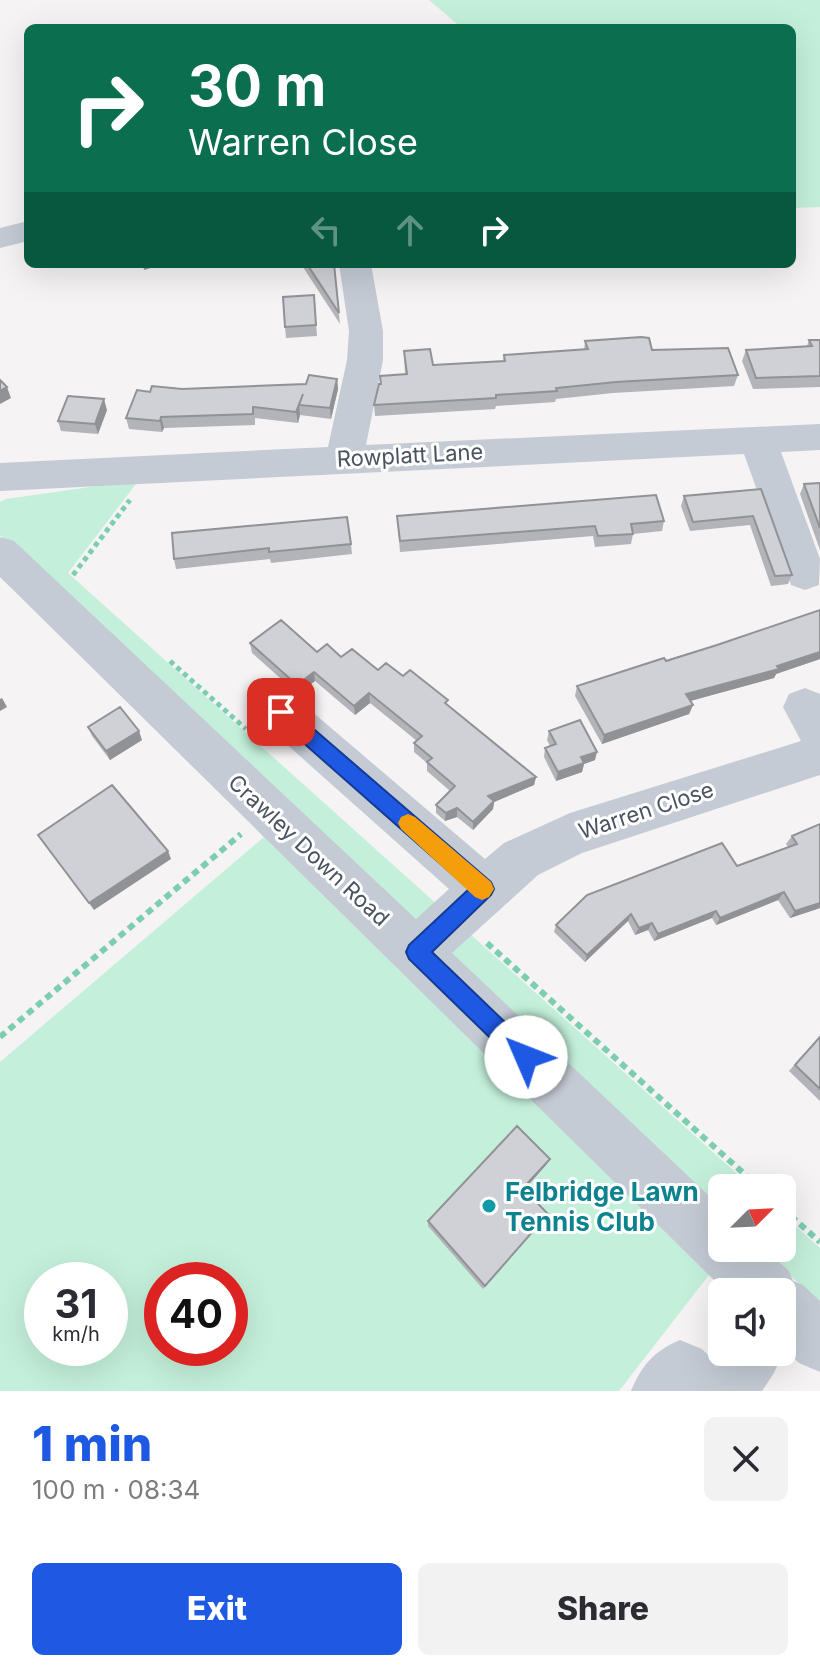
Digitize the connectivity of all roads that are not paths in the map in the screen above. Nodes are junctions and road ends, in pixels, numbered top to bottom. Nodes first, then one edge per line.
1 (24, 232) edge
2 (0, 238) edge
3 (356, 268) edge
4 (820, 437) edge
5 (758, 440) junction
6 (345, 458) junction
7 (0, 477) edge
8 (0, 552) edge
9 (805, 574) edge
10 (281, 712) dead end
11 (820, 755) edge
12 (484, 889) junction
13 (417, 952) junction
14 (708, 1234) edge
15 (734, 1262) edge
16 (747, 1278) edge
17 (745, 1366) edge
18 (662, 1391) edge
19 (700, 1391) edge
20 (725, 1391) edge

1 - 2 street
3 - 6 street
4 - 5 street, Rowplatt Lane
5 - 6 street, Rowplatt Lane
5 - 9 street
6 - 7 street, Rowplatt Lane
8 - 13 street, Crawley Down Road
10 - 12 street
11 - 12 street, Warren Close
12 - 13 street, Warren Close
13 - 14 street, Crawley Down Road
15 - 16 street, Crawley Down Road
17 - 20 street
18 - 19 street

